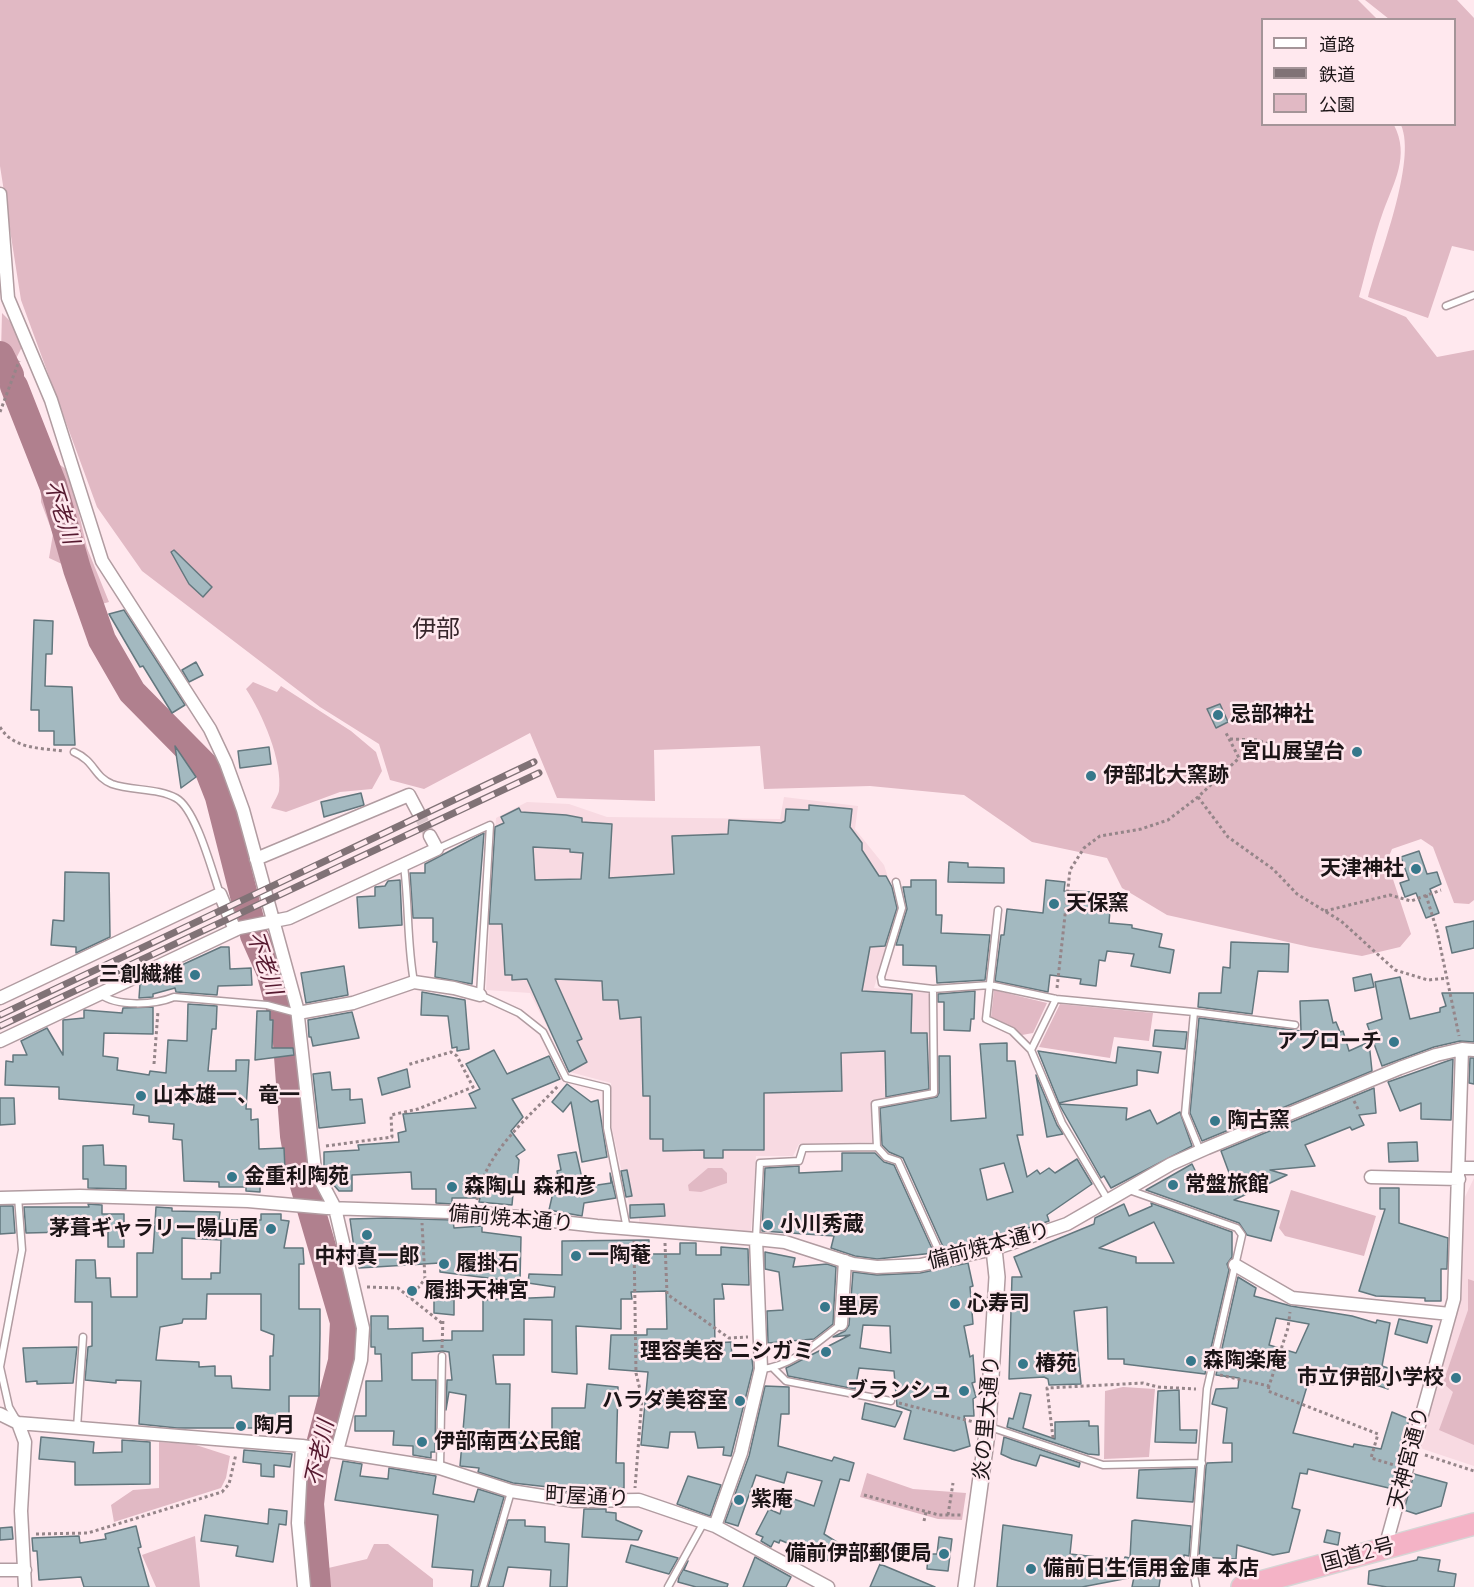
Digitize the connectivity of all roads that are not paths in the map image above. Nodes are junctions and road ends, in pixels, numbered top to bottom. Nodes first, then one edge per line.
1 (0, 194) edge
2 (1474, 295) edge
3 (1446, 306) dead end
4 (74, 752) road end
5 (418, 812) tunnel mouth
6 (429, 836) tunnel mouth
7 (437, 849) junction
8 (256, 859) junction
9 (404, 866) junction
10 (897, 882) dead end
11 (220, 894) junction
12 (998, 910) dead end
13 (267, 922) junction
14 (237, 929) junction
15 (414, 982) junction
16 (990, 985) junction
17 (933, 989) junction
18 (99, 994) junction
19 (480, 995) junction
20 (0, 998) edge
21 (1056, 999) junction
22 (1194, 1012) junction
23 (295, 1013) junction
24 (1295, 1025) dead end
25 (0, 1041) edge
26 (1031, 1050) junction
27 (1468, 1050) edge
28 (877, 1146) junction
29 (1200, 1151) junction
30 (1474, 1168) edge
31 (1460, 1174) junction
32 (1371, 1176) dead end
33 (1128, 1190) junction
34 (18, 1197) junction
35 (0, 1198) edge
36 (1109, 1201) junction
37 (331, 1208) junction
38 (631, 1229) junction
39 (756, 1239) junction
40 (994, 1249) junction
41 (943, 1260) junction
42 (845, 1262) junction
43 (1235, 1265) junction
44 (1450, 1314) junction
45 (841, 1324) joint
46 (83, 1337) dead end
47 (442, 1356) road end
48 (767, 1368) junction
49 (891, 1401) road end
50 (0, 1414) edge
51 (18, 1422) junction
52 (988, 1426) junction
53 (77, 1429) junction
54 (302, 1446) junction
55 (334, 1450) junction
56 (1202, 1463) junction
57 (440, 1468) junction
58 (511, 1491) junction
59 (710, 1524) junction
60 (1474, 1524) edge
61 (1388, 1547) junction
62 (0, 1570) edge
63 (25, 1570) junction
64 (24, 1587) edge
65 (304, 1587) edge
66 (483, 1587) edge
67 (668, 1587) edge
68 (828, 1587) edge
69 (966, 1587) edge
70 (1196, 1587) edge
71 (1242, 1587) edge

1 - 8 street
2 - 3 lane
4 - 11 lane
5 - 8 street
6 - 7 street
7 - 9 street
7 - 19 lane
8 - 13 street
9 - 13 street
9 - 15 lane
10 - 17 lane
11 - 14 street
11 - 20 street
12 - 16 lane
13 - 14 street
13 - 23 street
14 - 18 street
15 - 19 street
15 - 23 street
16 - 17 lane
16 - 21 lane
16 - 26 lane
17 - 28 lane
18 - 23 lane
18 - 25 street
19 - 38 lane
21 - 22 lane
21 - 26 lane
22 - 24 lane
22 - 29 lane
23 - 37 street
26 - 36 lane
27 - 29 street, 備前焼本通り
27 - 31 street, 天神宮通り
28 - 39 lane
28 - 41 lane
29 - 33 street, 備前焼本通り
30 - 31 street
31 - 32 street
31 - 44 street, 天神宮通り
33 - 36 street, 備前焼本通り
33 - 43 lane
34 - 35 street
34 - 37 street, 備前焼本通り
34 - 51 lane
36 - 40 street, 備前焼本通り
37 - 38 street, 備前焼本通り
37 - 55 street
38 - 39 street, 備前焼本通り
39 - 42 street, 備前焼本通り
39 - 48 street
40 - 41 street, 備前焼本通り
40 - 52 street, 炎の里大通り
41 - 42 street, 備前焼本通り
42 - 45 street
43 - 44 street
43 - 56 lane
44 - 61 street, 天神宮通り
45 - 48 lane
46 - 53 lane
47 - 57 lane
48 - 49 lane
48 - 59 street
50 - 51 street, 町屋通り
51 - 53 street, 町屋通り
51 - 63 street
52 - 56 lane
52 - 69 street, 炎の里大通り
53 - 54 street, 町屋通り
54 - 55 street, 町屋通り
54 - 65 street
55 - 57 street, 町屋通り
56 - 70 lane
57 - 58 street, 町屋通り
58 - 59 street, 町屋通り
58 - 66 lane
59 - 67 lane
59 - 68 street, 町屋通り
60 - 61 highway, 国道2号
61 - 71 highway, 国道2号
62 - 63 street
63 - 64 street

